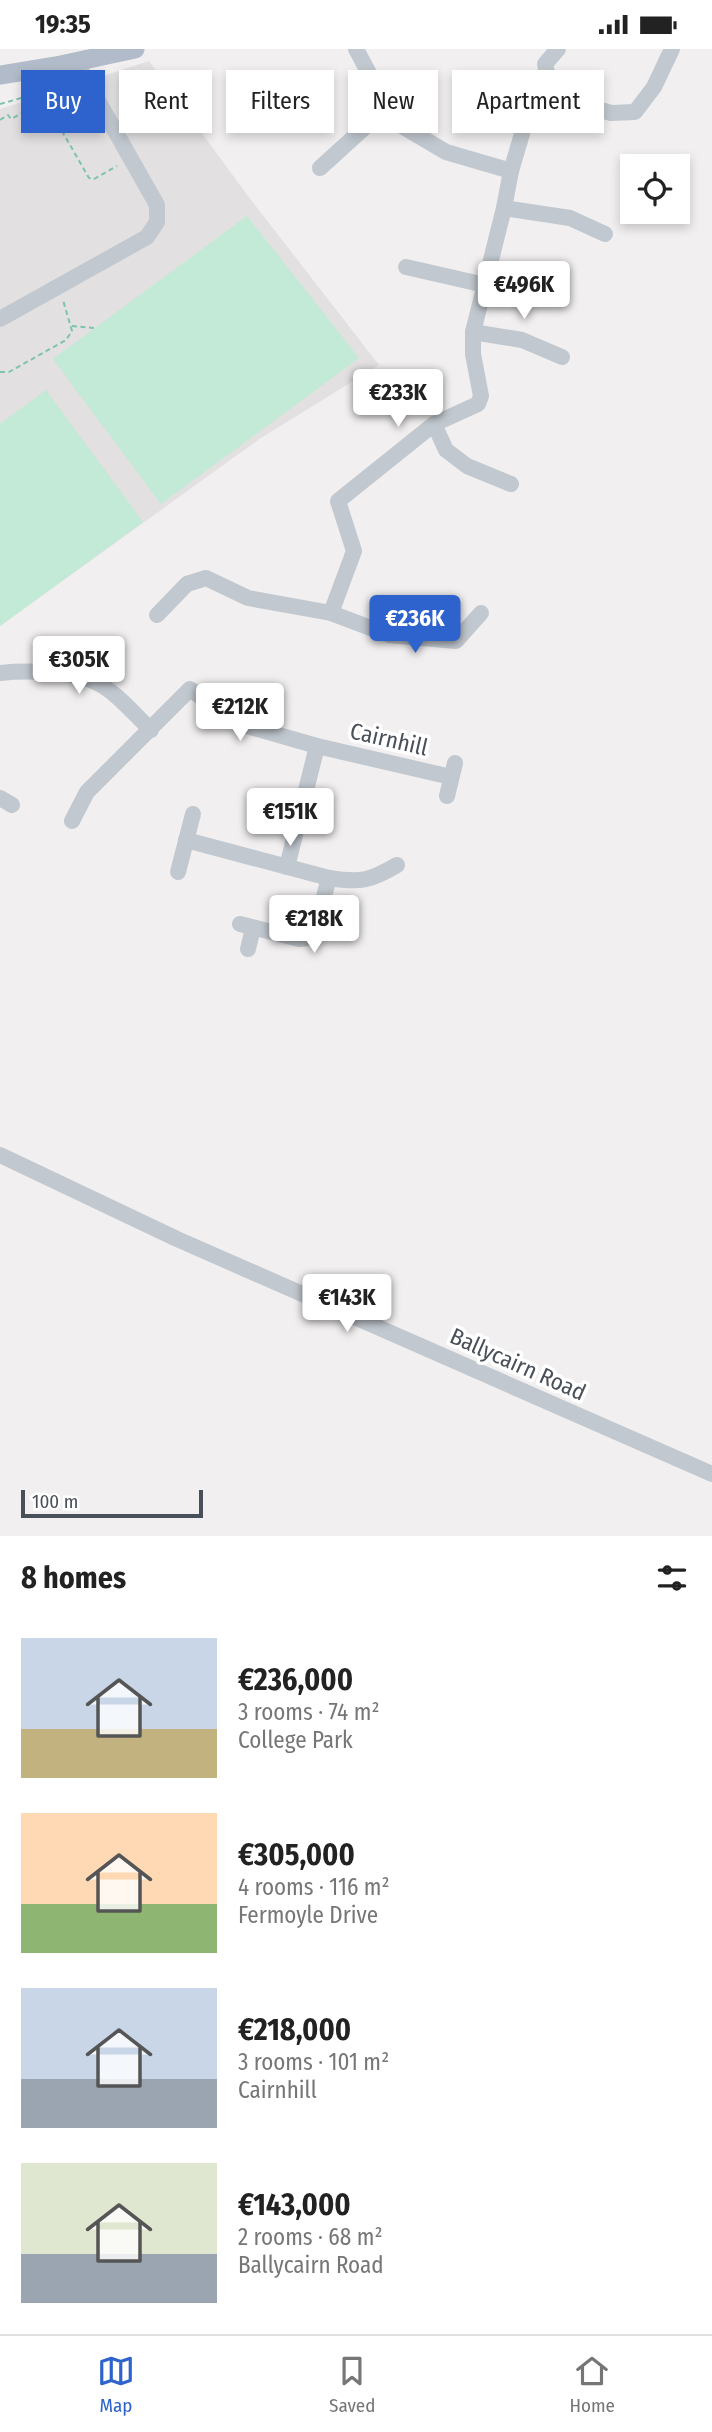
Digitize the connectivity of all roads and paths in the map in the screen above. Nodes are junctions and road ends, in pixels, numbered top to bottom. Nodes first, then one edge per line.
1 (135, 49) edge
2 (356, 49) edge
3 (558, 49) edge
4 (672, 49) edge
5 (81, 70) edge
6 (367, 70) edge
7 (546, 70) edge
8 (21, 74) edge
9 (0, 75) edge
10 (21, 95) edge
11 (0, 104) edge
12 (604, 111) edge
13 (21, 114) edge
14 (0, 120) edge
15 (105, 120) edge
16 (63, 133) edge
17 (358, 133) edge
18 (414, 133) edge
19 (522, 133) edge
20 (117, 167) dead end
21 (320, 168) dead end
22 (511, 171) junction
23 (504, 208) junction
24 (605, 234) dead end
25 (405, 267) dead end
26 (69, 280) junction
27 (485, 285) junction
28 (0, 319) edge
29 (72, 326) junction
30 (95, 328) dead end
31 (473, 332) junction
32 (562, 357) dead end
33 (0, 372) edge
34 (434, 424) junction
35 (511, 484) dead end
36 (331, 613) junction
37 (481, 613) dead end
38 (157, 615) dead end
39 (0, 673) edge
40 (151, 730) junction
41 (317, 746) junction
42 (447, 796) dead end
43 (193, 814) dead end
44 (72, 821) dead end
45 (186, 840) junction
46 (397, 865) dead end
47 (287, 867) junction
48 (178, 872) dead end
49 (329, 878) junction
50 (248, 949) dead end
51 (0, 1155) edge
52 (712, 1474) edge

1 - 5 main road
2 - 6 street
3 - 7 street
4 - 12 street
8 - 9 main road
10 - 11 path
13 - 14 path
15 - 26 street
16 - 20 path
17 - 21 street
18 - 22 street
19 - 22 street
22 - 23 street
23 - 24 street
23 - 27 street
25 - 27 street
26 - 28 street
26 - 29 path
27 - 31 street
29 - 30 path
29 - 33 path
31 - 32 street
31 - 34 street
34 - 35 street
34 - 36 street
36 - 37 street
36 - 38 street
39 - 40 street
40 - 41 street, Cairnhill
40 - 44 street, Cairnhill
41 - 42 street, Cairnhill
41 - 47 street, Cairnhill
43 - 45 street
45 - 47 street
45 - 48 street
46 - 49 street
47 - 49 street
49 - 50 street
51 - 52 street, Ballycairn Road

